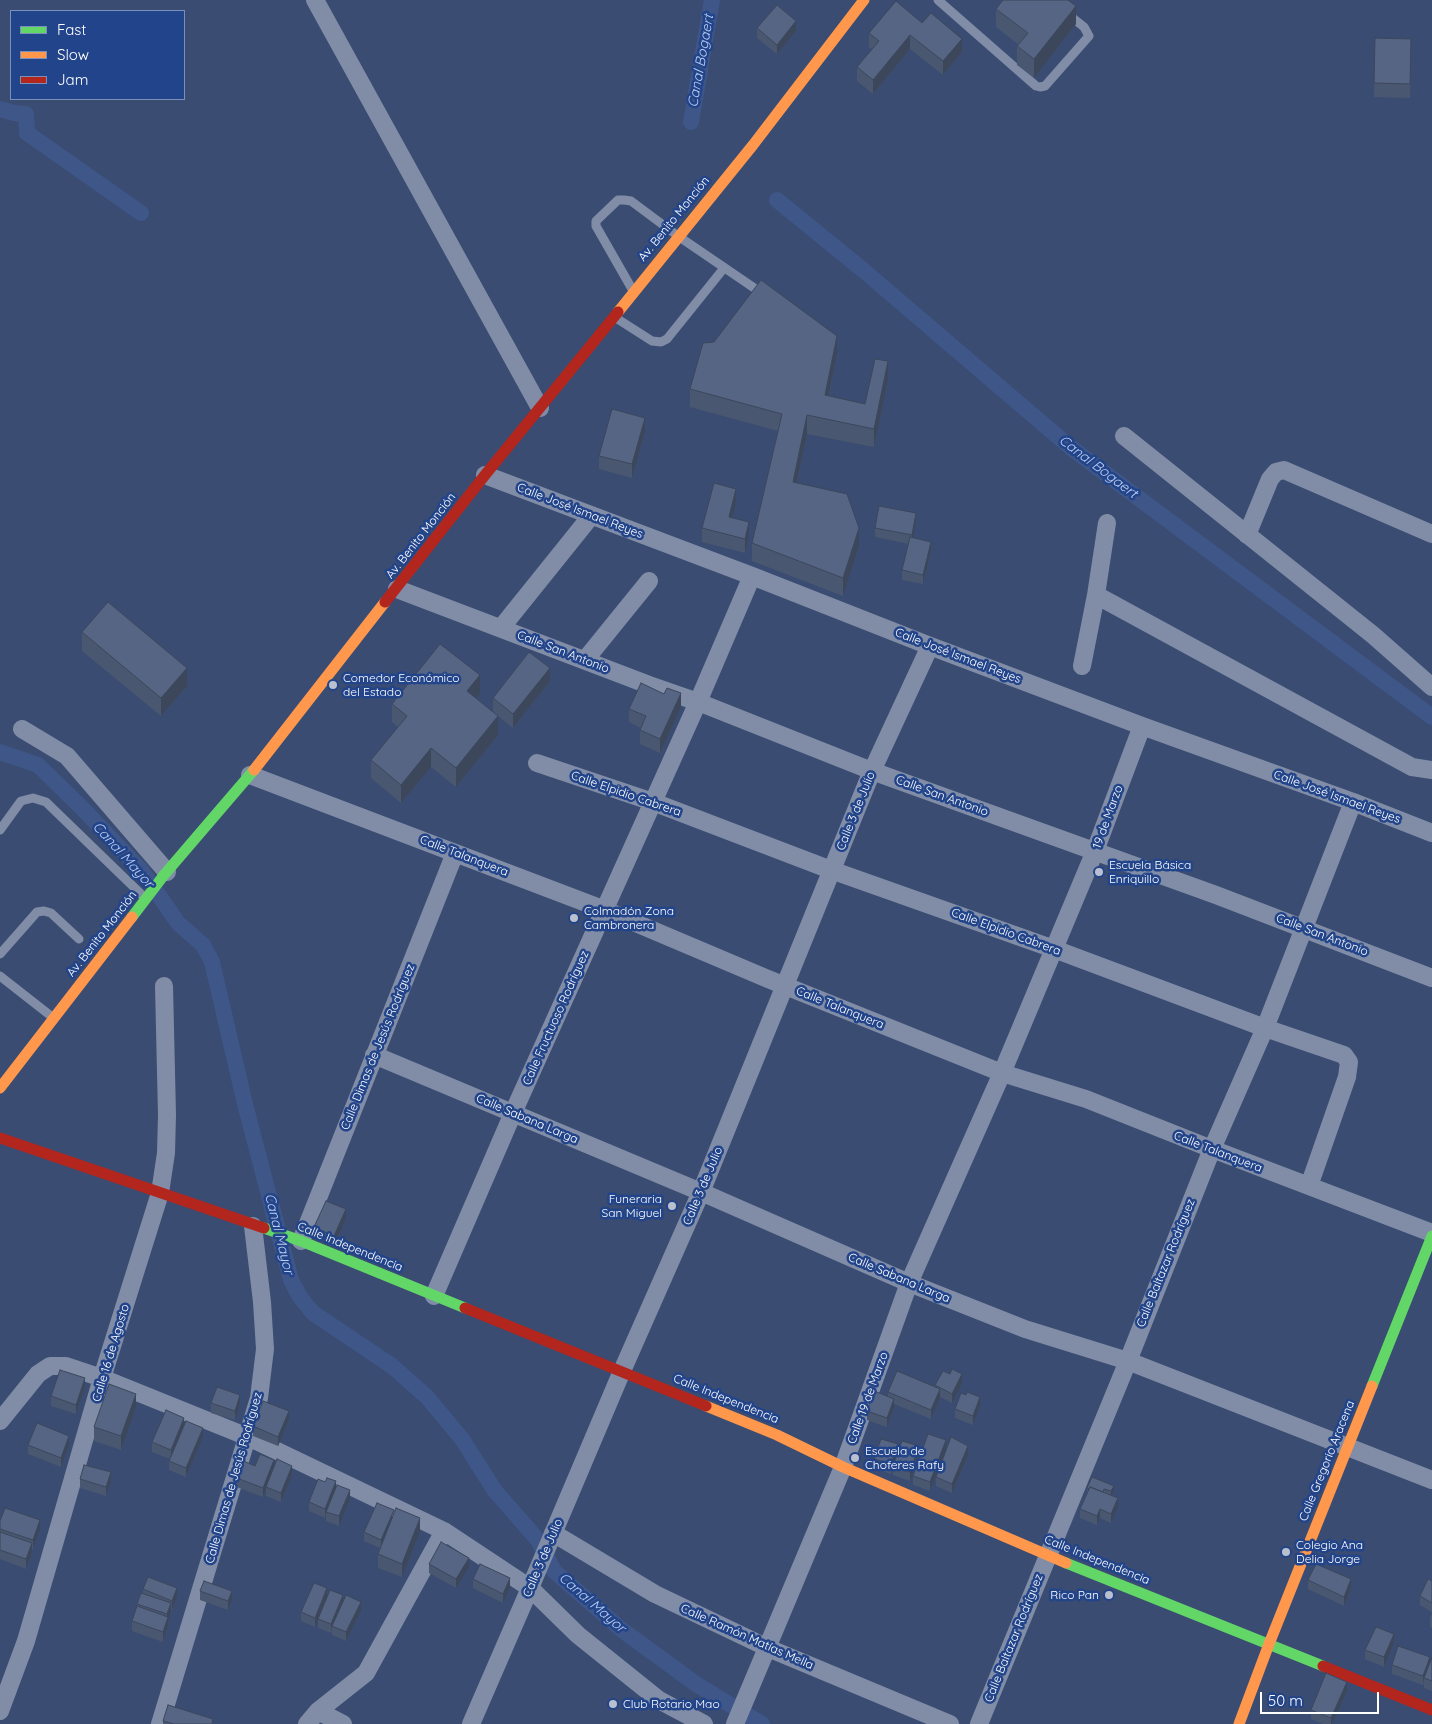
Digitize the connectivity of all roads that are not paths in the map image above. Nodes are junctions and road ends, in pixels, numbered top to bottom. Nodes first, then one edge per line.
1 (315, 0) edge
2 (864, 0) edge
3 (938, 0) edge
4 (1050, 0) edge
5 (678, 236) junction
6 (724, 268) junction
7 (633, 292) junction
8 (774, 302) edge
9 (613, 316) junction
10 (540, 408) junction
11 (1124, 436) dead end
12 (485, 475) junction
13 (591, 516) junction
14 (1107, 523) dead end
15 (1432, 534) edge
16 (1247, 535) junction
17 (752, 576) junction
18 (649, 581) dead end
19 (397, 589) junction
20 (1096, 595) junction
21 (501, 628) junction
22 (930, 646) junction
23 (585, 660) junction
24 (1082, 666) dead end
25 (1432, 687) edge
26 (698, 702) junction
27 (1142, 726) junction
28 (22, 730) dead end
29 (537, 763) dead end
30 (1432, 770) edge
31 (872, 771) junction
32 (250, 775) junction
33 (653, 802) junction
34 (1353, 802) junction
35 (0, 830) edge
36 (1432, 833) edge
37 (1096, 851) junction
38 (455, 853) junction
39 (831, 870) junction
40 (165, 874) junction
41 (143, 904) junction
42 (605, 910) junction
43 (1305, 928) junction
44 (79, 938) dead end
45 (1054, 949) junction
46 (0, 954) edge
47 (0, 976) edge
48 (1432, 978) edge
49 (784, 985) junction
50 (164, 986) dead end
51 (54, 1018) junction
52 (1265, 1028) junction
53 (374, 1055) junction
54 (1002, 1073) junction
55 (0, 1088) edge
56 (513, 1113) junction
57 (0, 1138) edge
58 (1212, 1150) junction
59 (1309, 1186) junction
60 (701, 1192) junction
61 (160, 1193) junction
62 (257, 1227) junction
63 (1432, 1235) edge
64 (298, 1241) junction
65 (909, 1283) junction
66 (434, 1296) junction
67 (1128, 1361) junction
68 (622, 1371) junction
69 (102, 1378) junction
70 (0, 1421) edge
71 (248, 1437) junction
72 (1348, 1447) junction
73 (843, 1467) junction
74 (1432, 1480) edge
75 (444, 1532) junction
76 (552, 1536) junction
77 (1048, 1556) junction
78 (530, 1588) junction
79 (1269, 1644) junction
80 (768, 1648) junction
81 (1432, 1710) edge
82 (0, 1711) edge
83 (312, 1718) edge
84 (735, 1722) edge
85 (160, 1724) edge
86 (343, 1724) edge
87 (471, 1724) edge
88 (704, 1724) edge
89 (950, 1724) edge
90 (979, 1724) edge
91 (1239, 1724) edge

1 - 10 street
2 - 5 street, Av. Benito Monción
3 - 4 lane
5 - 6 lane
5 - 7 street, Av. Benito Monción
5 - 7 lane
6 - 8 lane
6 - 9 lane
7 - 9 street, Av. Benito Monción
9 - 10 street, Av. Benito Monción
10 - 12 street, Av. Benito Monción
11 - 16 street
12 - 13 street, Calle José Ismael Reyes
12 - 19 street, Av. Benito Monción
13 - 17 street, Calle José Ismael Reyes
13 - 21 street
14 - 20 street
15 - 16 street
16 - 25 street
17 - 22 street, Calle José Ismael Reyes
17 - 26 street, Calle Fructuoso Rodríguez
18 - 23 street
19 - 21 street, Calle San Antonio
19 - 32 street, Av. Benito Monción
20 - 24 street
20 - 30 street
21 - 23 street, Calle San Antonio
22 - 27 street, Calle José Ismael Reyes
22 - 31 street, Calle 3 de Julio
23 - 26 street, Calle San Antonio
26 - 31 street, Calle San Antonio
26 - 33 street, Calle Fructuoso Rodríguez
27 - 34 street, Calle José Ismael Reyes
27 - 37 street, 19 de Marzo
28 - 40 street
29 - 33 street, Calle Elpidio Cabrera
31 - 37 street, Calle San Antonio
31 - 39 street, Calle 3 de Julio
32 - 38 street, Calle Talanquera
32 - 40 street, Av. Benito Monción
33 - 39 street, Calle Elpidio Cabrera
33 - 42 street, Calle Fructuoso Rodríguez
34 - 36 street, Calle José Ismael Reyes
34 - 43 street, Calle Baltazar Rodríguez
35 - 41 lane
37 - 43 street, Calle San Antonio
37 - 45 street, 19 de Marzo
38 - 42 street, Calle Talanquera
38 - 53 street, Calle Dimas de Jesús Rodríguez
39 - 45 street, Calle Elpidio Cabrera
39 - 49 street, Calle 3 de Julio
40 - 41 street, Av. Benito Monción
41 - 51 street, Av. Benito Monción
42 - 49 street, Calle Talanquera
42 - 56 street, Calle Fructuoso Rodríguez
43 - 48 street, Calle San Antonio
43 - 52 street, Calle Baltazar Rodríguez
44 - 46 lane
45 - 52 street, Calle Elpidio Cabrera
45 - 54 street, 19 de Marzo
47 - 51 lane
49 - 54 street, Calle Talanquera
49 - 60 street, Calle 3 de Julio
50 - 61 street, Calle 16 de Agosto
51 - 55 street, Av. Benito Monción
52 - 58 street, Calle Baltazar Rodríguez
52 - 59 street, Calle Elpidio Cabrera
53 - 56 street, Calle Sabana Larga
53 - 64 street, Calle Dimas de Jesús Rodríguez
54 - 58 street, Calle Talanquera
54 - 65 street, Calle 19 de Marzo
56 - 60 street, Calle Sabana Larga
56 - 66 street, Calle Fructuoso Rodríguez
57 - 61 street, Calle Independencia
58 - 59 street, Calle Talanquera
58 - 67 street, Calle Baltazar Rodríguez
59 - 63 street, Calle Talanquera
60 - 65 street, Calle Sabana Larga
60 - 68 street, Calle 3 de Julio
61 - 62 street, Calle Independencia
61 - 69 street, Calle 16 de Agosto
62 - 64 street, Calle Independencia
62 - 71 street, Calle Dimas de Jesús Rodríguez
63 - 72 street, Calle Gregorio Aracena
64 - 66 street, Calle Independencia
65 - 67 street, Calle Sabana Larga
65 - 73 street, Calle 19 de Marzo
66 - 68 street, Calle Independencia
67 - 72 street, Calle Sabana Larga
67 - 77 street, Calle Baltazar Rodríguez
68 - 73 street, Calle Independencia
68 - 76 street, Calle 3 de Julio
69 - 70 street
69 - 71 street
69 - 82 street, Calle 16 de Agosto
71 - 75 street
71 - 85 street, Calle Dimas de Jesús Rodríguez
72 - 74 street, Calle Sabana Larga
72 - 79 street, Calle Gregorio Aracena
73 - 77 street, Calle Independencia
73 - 80 street, Calle 19 de Marzo
75 - 78 street
75 - 83 street
76 - 78 street, Calle 3 de Julio
76 - 80 street, Calle Ramón Matías Mella
77 - 79 street, Calle Independencia
77 - 90 street, Calle Baltazar Rodríguez
78 - 87 street, Calle 3 de Julio
78 - 88 street
79 - 81 street, Calle Independencia
79 - 91 street, Calle Gregorio Aracena
80 - 84 street, Calle 19 de Marzo
80 - 89 street, Calle Ramón Matías Mella
83 - 86 street

